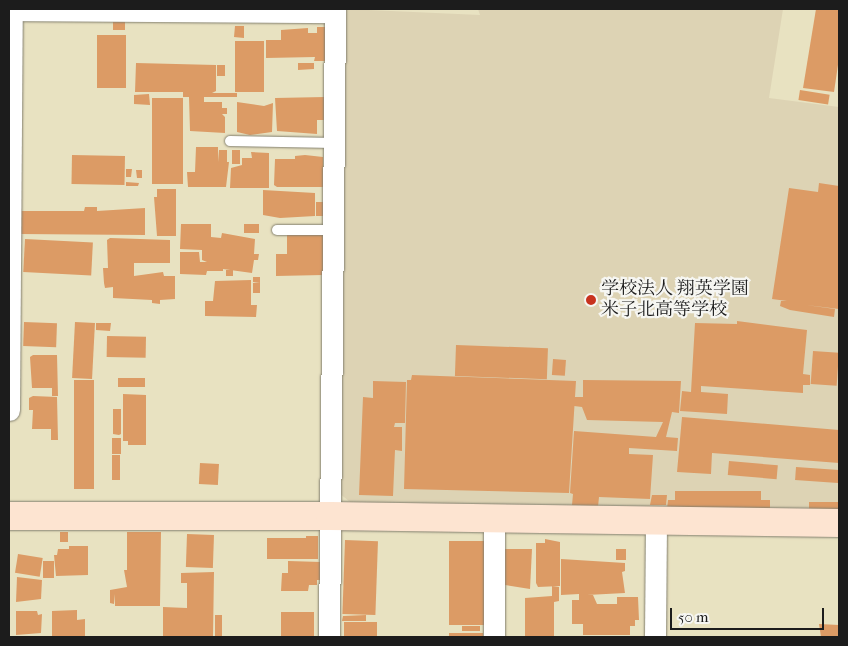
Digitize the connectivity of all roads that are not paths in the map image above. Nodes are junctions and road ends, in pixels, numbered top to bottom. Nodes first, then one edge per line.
1 (11, 10) edge
2 (335, 10) edge
3 (230, 141) dead end
4 (334, 143) junction
5 (277, 230) dead end
6 (333, 230) junction
7 (9, 410) edge
8 (9, 516) edge
9 (330, 516) junction
10 (494, 518) junction
11 (656, 521) junction
12 (839, 523) edge
13 (329, 637) edge
14 (494, 637) edge
15 (655, 637) edge

1 - 2 street
1 - 7 street
2 - 4 street
3 - 4 lane
4 - 6 street
5 - 6 lane
6 - 9 street
8 - 9 street
9 - 10 street
9 - 13 street
10 - 11 street
10 - 14 street
11 - 12 street
11 - 15 street

